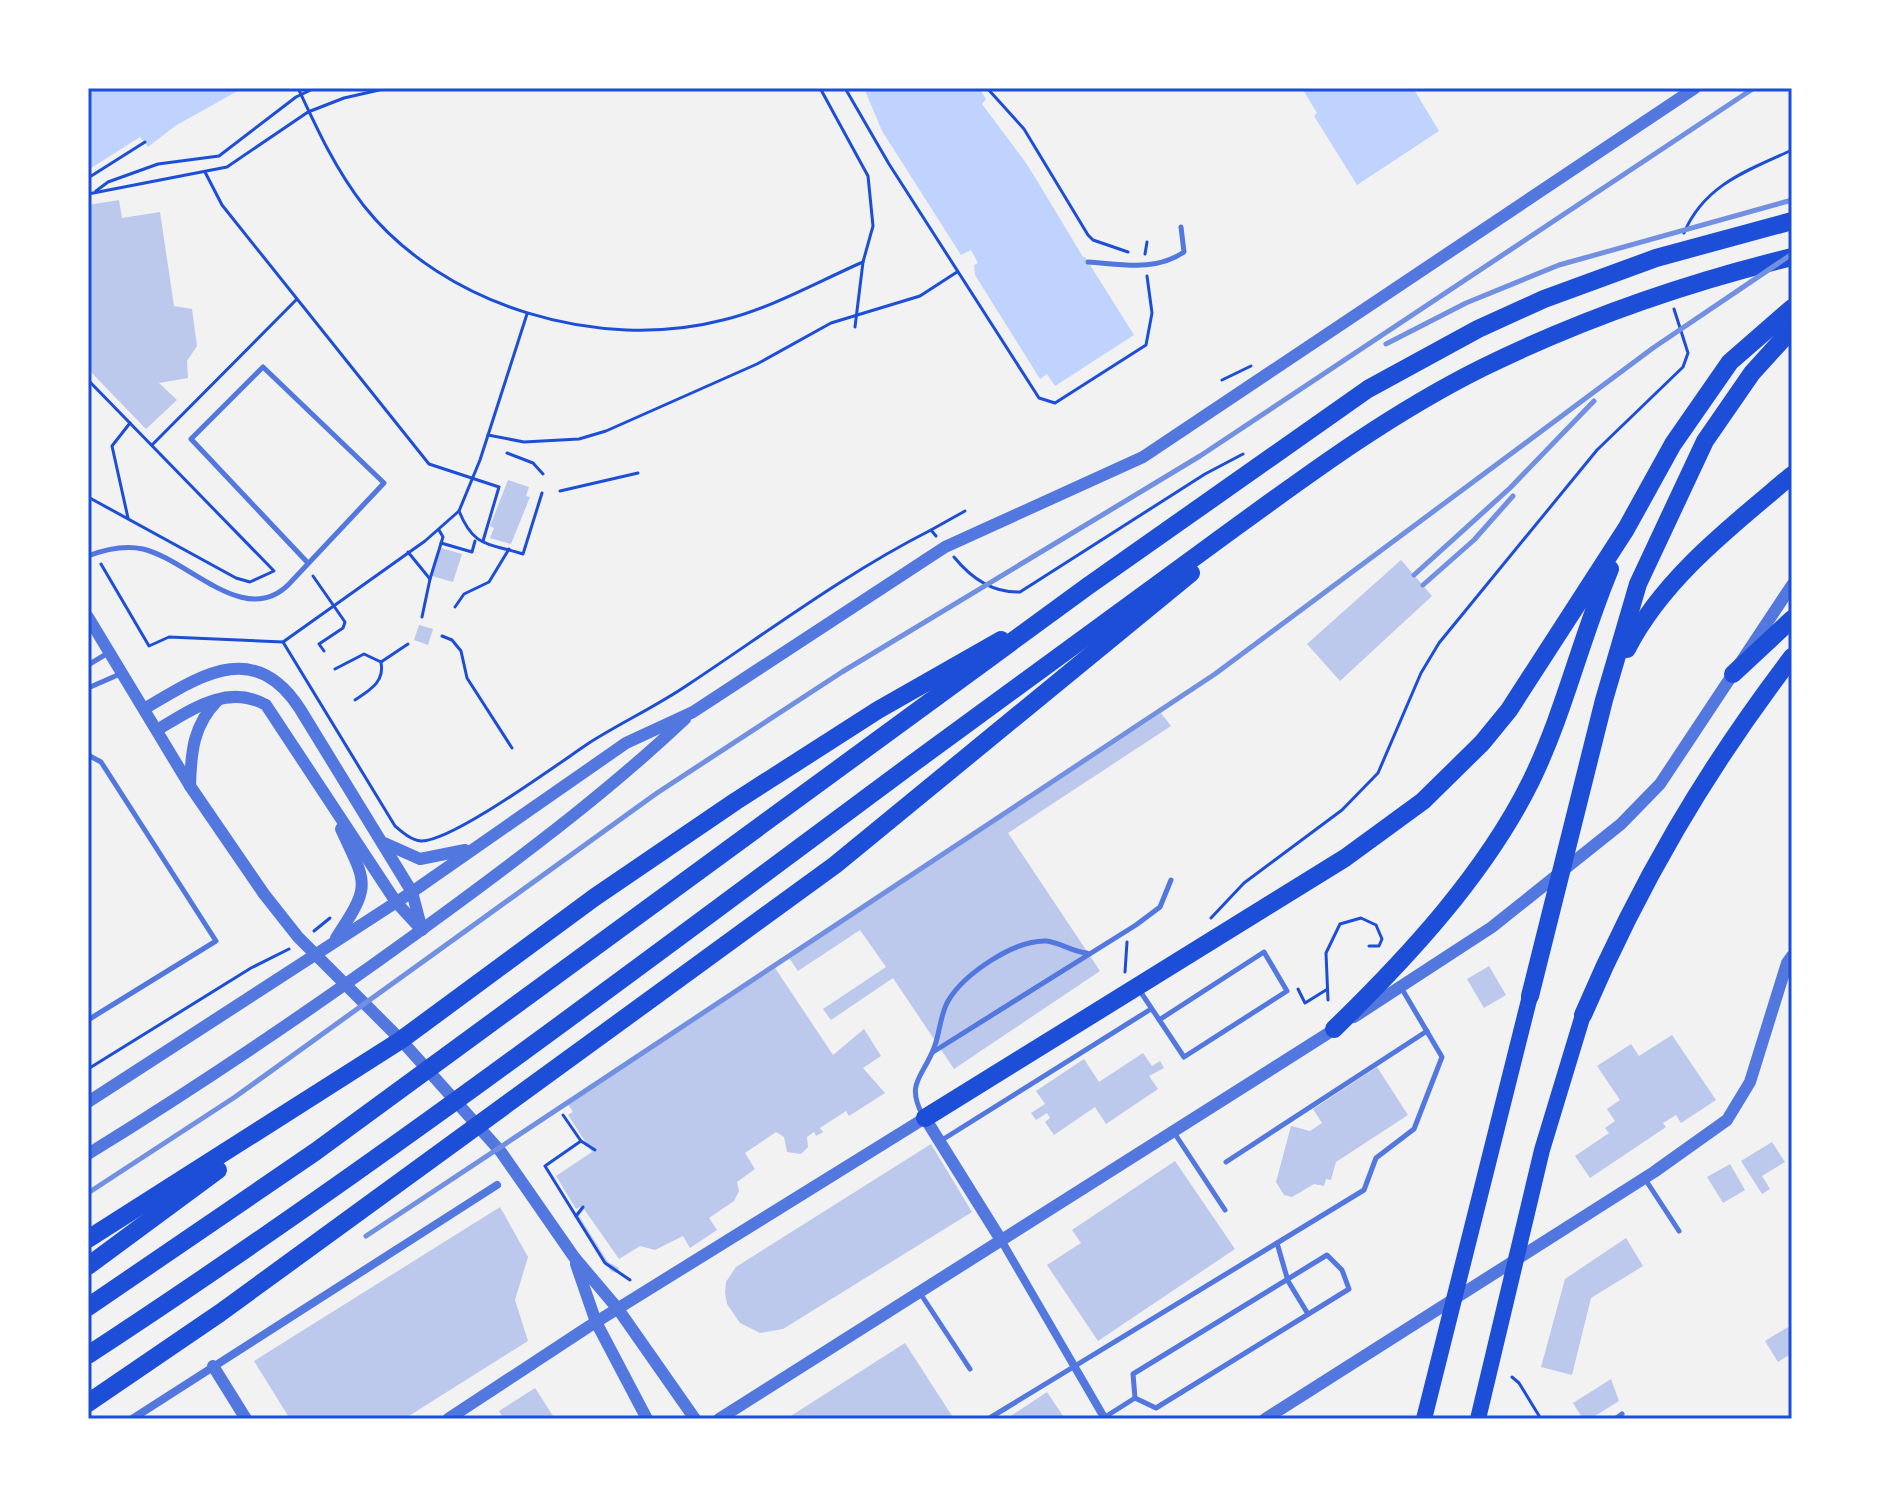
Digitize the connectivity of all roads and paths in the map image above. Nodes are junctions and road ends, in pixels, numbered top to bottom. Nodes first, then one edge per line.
1 (315, 88) edge
2 (388, 88) edge
3 (820, 88) edge
4 (845, 88) edge
5 (1695, 88) edge
6 (300, 92) edge
7 (308, 112) junction
8 (145, 142) dead end
9 (205, 172) junction
10 (88, 178) edge
11 (90, 193) edge
12 (1792, 221) edge
13 (1181, 227) dead end
14 (1792, 257) edge
15 (863, 262) junction
16 (1088, 262) dead end
17 (957, 272) junction
18 (296, 300) junction
19 (1673, 306) dead end
20 (1792, 308) edge
21 (859, 312) junction
22 (527, 313) junction
23 (855, 327) dead end
24 (1792, 329) edge
25 (88, 380) edge
26 (1055, 403) dead end
27 (130, 423) junction
28 (488, 435) junction
29 (152, 446) junction
30 (507, 453) dead end
31 (638, 473) dead end
32 (543, 474) dead end
33 (1792, 475) edge
34 (473, 479) junction
35 (560, 491) dead end
36 (542, 493) dead end
37 (88, 497) edge
38 (459, 511) junction
39 (965, 511) dead end
40 (128, 518) junction
41 (438, 529) junction
42 (1626, 529) junction
43 (931, 530) junction
44 (1231, 531) junction
45 (476, 539) junction
46 (483, 541) junction
47 (441, 543) junction
48 (945, 547) junction
49 (509, 549) junction
50 (408, 552) junction
51 (91, 555) edge
52 (307, 565) junction
53 (430, 579) junction
54 (1792, 585) edge
55 (334, 604) junction
56 (455, 607) dead end
57 (1056, 609) junction
58 (88, 617) edge
59 (422, 617) dead end
60 (1792, 619) edge
61 (442, 636) dead end
62 (283, 642) junction
63 (408, 644) dead end
64 (324, 651) dead end
65 (110, 652) junction
66 (1792, 657) edge
67 (381, 662) junction
68 (88, 665) edge
69 (335, 669) dead end
70 (122, 673) junction
71 (1733, 674) junction
72 (88, 688) edge
73 (1607, 692) junction
74 (220, 698) junction
75 (355, 700) dead end
76 (144, 709) junction
77 (693, 712) junction
78 (157, 730) junction
79 (512, 748) dead end
80 (88, 755) edge
81 (190, 786) junction
82 (334, 811) junction
83 (382, 842) junction
84 (479, 844) junction
85 (1171, 880) dead end
86 (412, 892) junction
87 (396, 902) junction
88 (334, 913) dead end
89 (1210, 920) dead end
90 (422, 930) junction
91 (1128, 930) junction
92 (303, 939) dead end
93 (332, 945) junction
94 (1369, 946) dead end
95 (291, 948) dead end
96 (1088, 953) junction
97 (1792, 956) edge
98 (1137, 965) dead end
99 (1137, 987) junction
100 (1401, 988) junction
101 (1326, 990) junction
102 (1530, 996) joint
103 (1328, 1000) dead end
104 (1305, 1003) dead end
105 (1151, 1009) junction
106 (1583, 1015) joint
107 (88, 1020) edge
108 (1159, 1020) junction
109 (1334, 1029) junction
110 (1427, 1031) junction
111 (401, 1040) junction
112 (933, 1052) junction
113 (88, 1069) edge
114 (88, 1102) edge
115 (563, 1115) dead end
116 (925, 1118) junction
117 (479, 1125) junction
118 (1172, 1130) junction
119 (581, 1141) junction
120 (939, 1141) junction
121 (595, 1150) dead end
122 (88, 1154) edge
123 (1226, 1162) dead end
124 (1645, 1178) junction
125 (497, 1185) dead end
126 (583, 1207) dead end
127 (1225, 1210) dead end
128 (149, 1212) junction
129 (576, 1216) junction
130 (1679, 1231) dead end
131 (88, 1239) edge
132 (1001, 1240) junction
133 (1277, 1243) junction
134 (574, 1257) junction
135 (1514, 1261) junction
136 (88, 1266) edge
137 (630, 1280) dead end
138 (1288, 1281) junction
139 (920, 1292) junction
140 (1454, 1299) junction
141 (88, 1307) edge
142 (618, 1309) junction
143 (1308, 1314) junction
144 (596, 1322) junction
145 (88, 1355) edge
146 (213, 1366) junction
147 (1073, 1366) junction
148 (970, 1369) dead end
149 (1512, 1377) dead end
150 (1135, 1398) junction
151 (88, 1403) edge
152 (1622, 1414) dead end
153 (1104, 1418) edge
154 (132, 1419) edge
155 (246, 1419) edge
156 (448, 1419) edge
157 (647, 1419) edge
158 (695, 1419) edge
159 (719, 1419) edge
160 (988, 1419) edge
161 (1265, 1419) edge
162 (1424, 1419) edge
163 (1478, 1419) edge
164 (1541, 1419) edge
165 (1615, 1419) edge

1 - 6 path
2 - 7 path
3 - 15 path
4 - 17 path
5 - 48 street
6 - 7 path
6 - 11 path
7 - 9 path
7 - 22 path
8 - 10 path
9 - 11 path
9 - 18 path
12 - 57 highway
13 - 16 lane
14 - 44 highway
15 - 21 path
15 - 22 path
17 - 21 path
17 - 26 path
18 - 29 path
18 - 34 path
19 - 89 path
20 - 42 highway
21 - 23 path
21 - 28 path
22 - 28 path
24 - 73 highway
25 - 27 path
27 - 29 path
27 - 40 path
28 - 34 path
29 - 40 path
30 - 32 path
31 - 35 path
33 - 73 highway
34 - 38 path
34 - 46 path
36 - 49 path
37 - 40 path
38 - 41 path
38 - 45 path
39 - 43 path
41 - 47 path
41 - 50 path
42 - 99 highway
42 - 109 highway
43 - 48 path
43 - 62 path
44 - 117 highway
44 - 145 highway
45 - 46 path
45 - 47 path
46 - 49 path
47 - 53 path
48 - 77 street
49 - 56 path
50 - 53 path
50 - 55 path
51 - 52 lane
51 - 62 path
52 - 52 lane
52 - 55 path
53 - 59 path
54 - 71 street
55 - 62 path
55 - 64 path
57 - 111 highway
57 - 141 highway
58 - 65 street
60 - 71 highway
61 - 79 path
63 - 67 path
65 - 68 lane
65 - 70 street
66 - 106 highway
67 - 69 path
67 - 75 path
70 - 72 lane
70 - 76 street
71 - 100 street
73 - 102 highway
74 - 78 street
74 - 81 street
74 - 82 street
76 - 78 street
76 - 83 street
77 - 84 street
77 - 90 street
78 - 81 street
80 - 107 lane
81 - 111 street
82 - 87 street
82 - 93 street
83 - 84 street
83 - 86 street
84 - 86 street
85 - 91 lane
86 - 87 street
86 - 90 street
87 - 90 street
87 - 93 street
88 - 92 path
90 - 122 street
91 - 96 lane
91 - 98 path
93 - 114 street
94 - 101 path
95 - 113 path
96 - 112 lane
96 - 112 lane
97 - 124 street
99 - 105 lane
99 - 116 highway
100 - 109 street
100 - 110 lane
101 - 103 path
101 - 104 path
102 - 140 highway
105 - 108 lane
105 - 120 lane
106 - 135 highway
108 - 108 lane
109 - 118 street
110 - 123 lane
110 - 133 lane
111 - 117 street
111 - 128 highway
112 - 116 lane
115 - 119 path
116 - 120 street
116 - 142 street
117 - 134 street
117 - 151 highway
118 - 127 lane
118 - 132 street
119 - 121 path
119 - 129 path
120 - 132 street
124 - 130 lane
124 - 135 street
125 - 146 street
126 - 129 path
128 - 131 highway
128 - 136 highway
129 - 137 path
132 - 139 street
132 - 147 street
133 - 138 lane
133 - 147 lane
134 - 142 street
134 - 144 street
135 - 140 street
135 - 163 highway
138 - 143 lane
138 - 143 lane
138 - 150 lane
139 - 148 lane
139 - 159 street
140 - 161 street
140 - 162 highway
142 - 144 street
142 - 158 street
143 - 150 lane
144 - 156 street
144 - 157 street
146 - 154 street
146 - 155 street
147 - 153 street
147 - 160 lane
149 - 164 path
150 - 153 lane
152 - 165 lane

